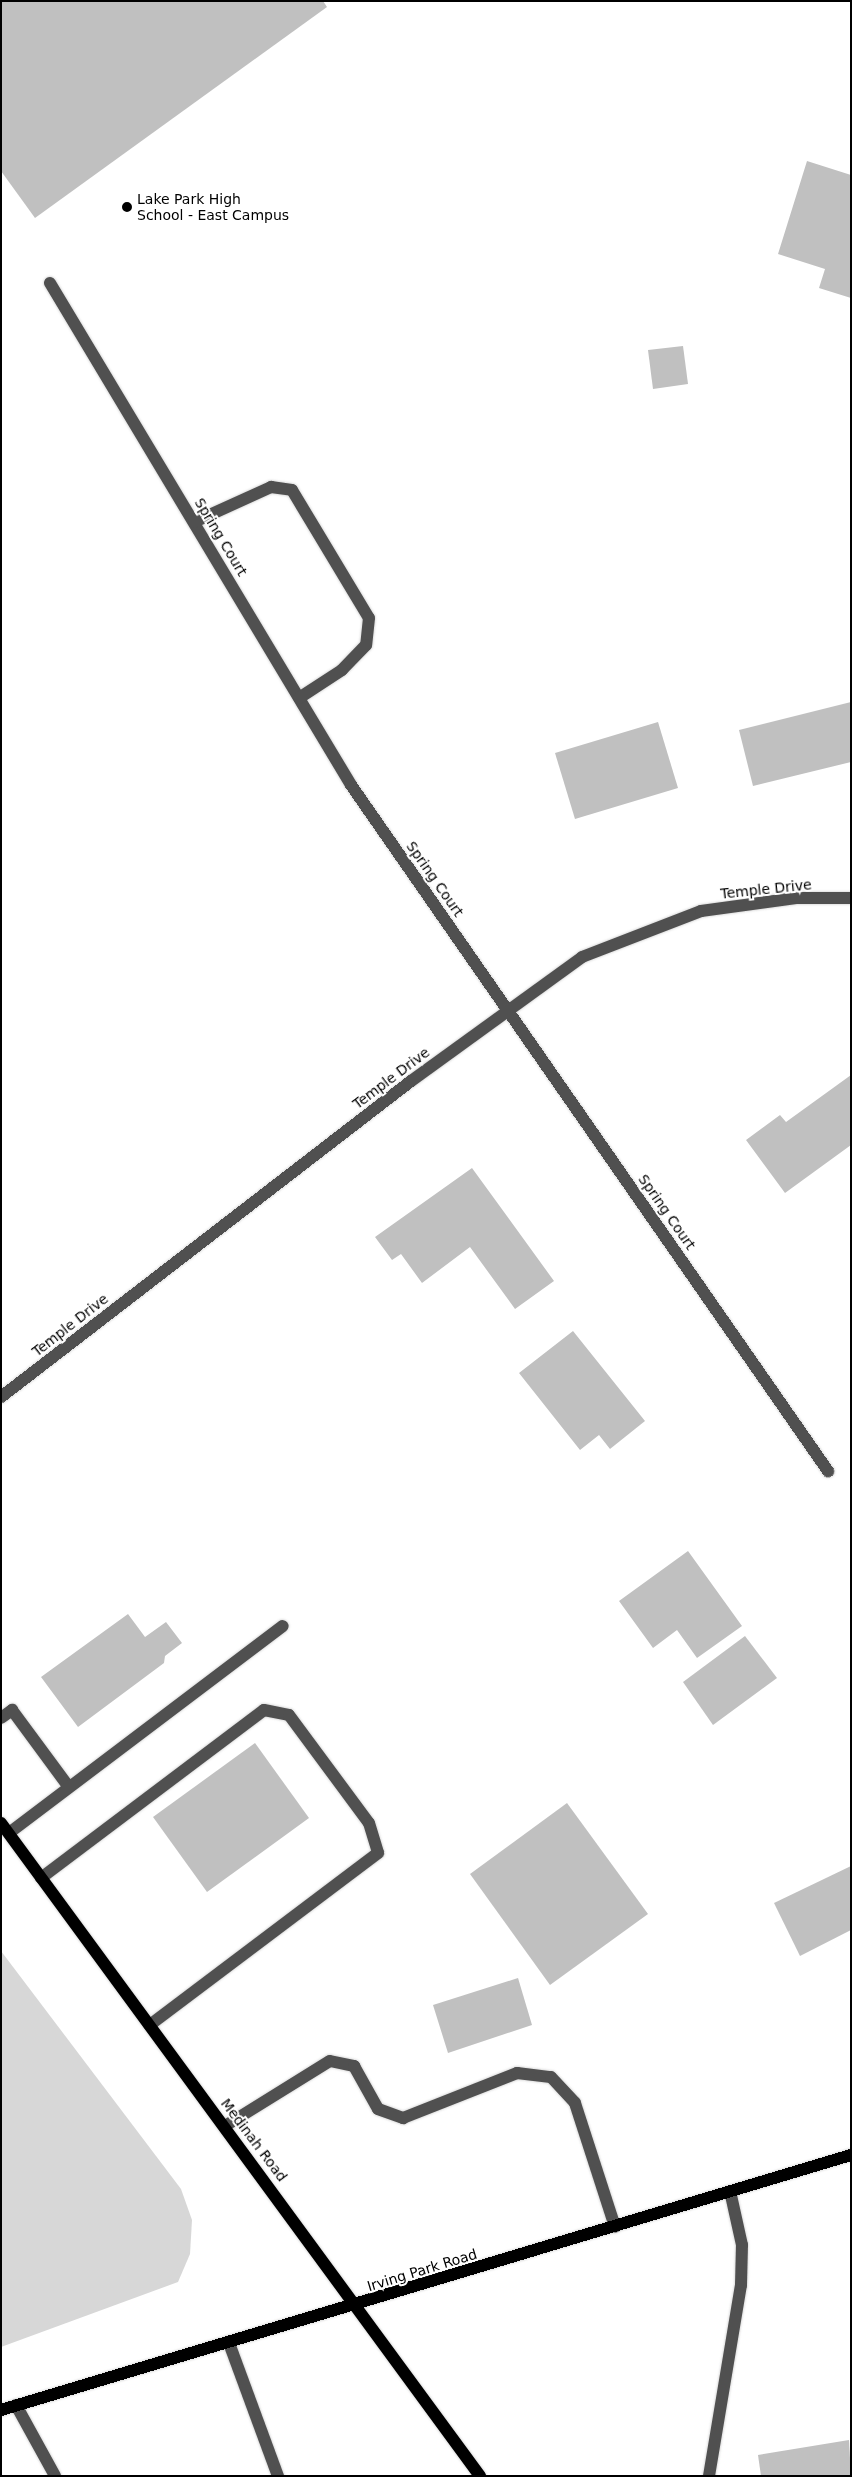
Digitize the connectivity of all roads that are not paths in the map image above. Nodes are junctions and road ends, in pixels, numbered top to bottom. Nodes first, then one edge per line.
1 (50, 283) dead end
2 (194, 522) junction
3 (299, 698) junction
4 (851, 898) edge
5 (507, 1009) junction
6 (1, 1397) edge
7 (828, 1471) dead end
8 (283, 1626) dead end
9 (1, 1718) edge
10 (68, 1786) junction
11 (5, 1828) edge
12 (41, 1878) junction
13 (150, 2025) junction
14 (225, 2126) junction
15 (851, 2155) edge
16 (730, 2191) junction
17 (615, 2227) junction
18 (358, 2306) junction
19 (229, 2343) junction
20 (16, 2405) junction
21 (1, 2410) edge
22 (55, 2476) edge
23 (278, 2476) edge
24 (480, 2476) edge
25 (710, 2476) edge

1 - 2 street, Spring Court
2 - 3 street, Spring Court
2 - 3 street
3 - 5 street, Spring Court
4 - 5 street, Temple Drive
5 - 6 street, Temple Drive
5 - 7 street, Spring Court
8 - 10 street
9 - 10 street
10 - 11 street
11 - 12 main road, Medinah Road
12 - 13 main road, Medinah Road
12 - 13 street
13 - 14 main road, Medinah Road
14 - 17 street
14 - 18 main road, Medinah Road
15 - 16 main road, Irving Park Road
16 - 17 main road, Irving Park Road
16 - 25 street
17 - 18 main road, Irving Park Road
18 - 19 main road, Irving Park Road
18 - 24 main road, Medinah Road
19 - 20 main road, Irving Park Road
19 - 23 street
20 - 21 main road, Irving Park Road
20 - 22 street

